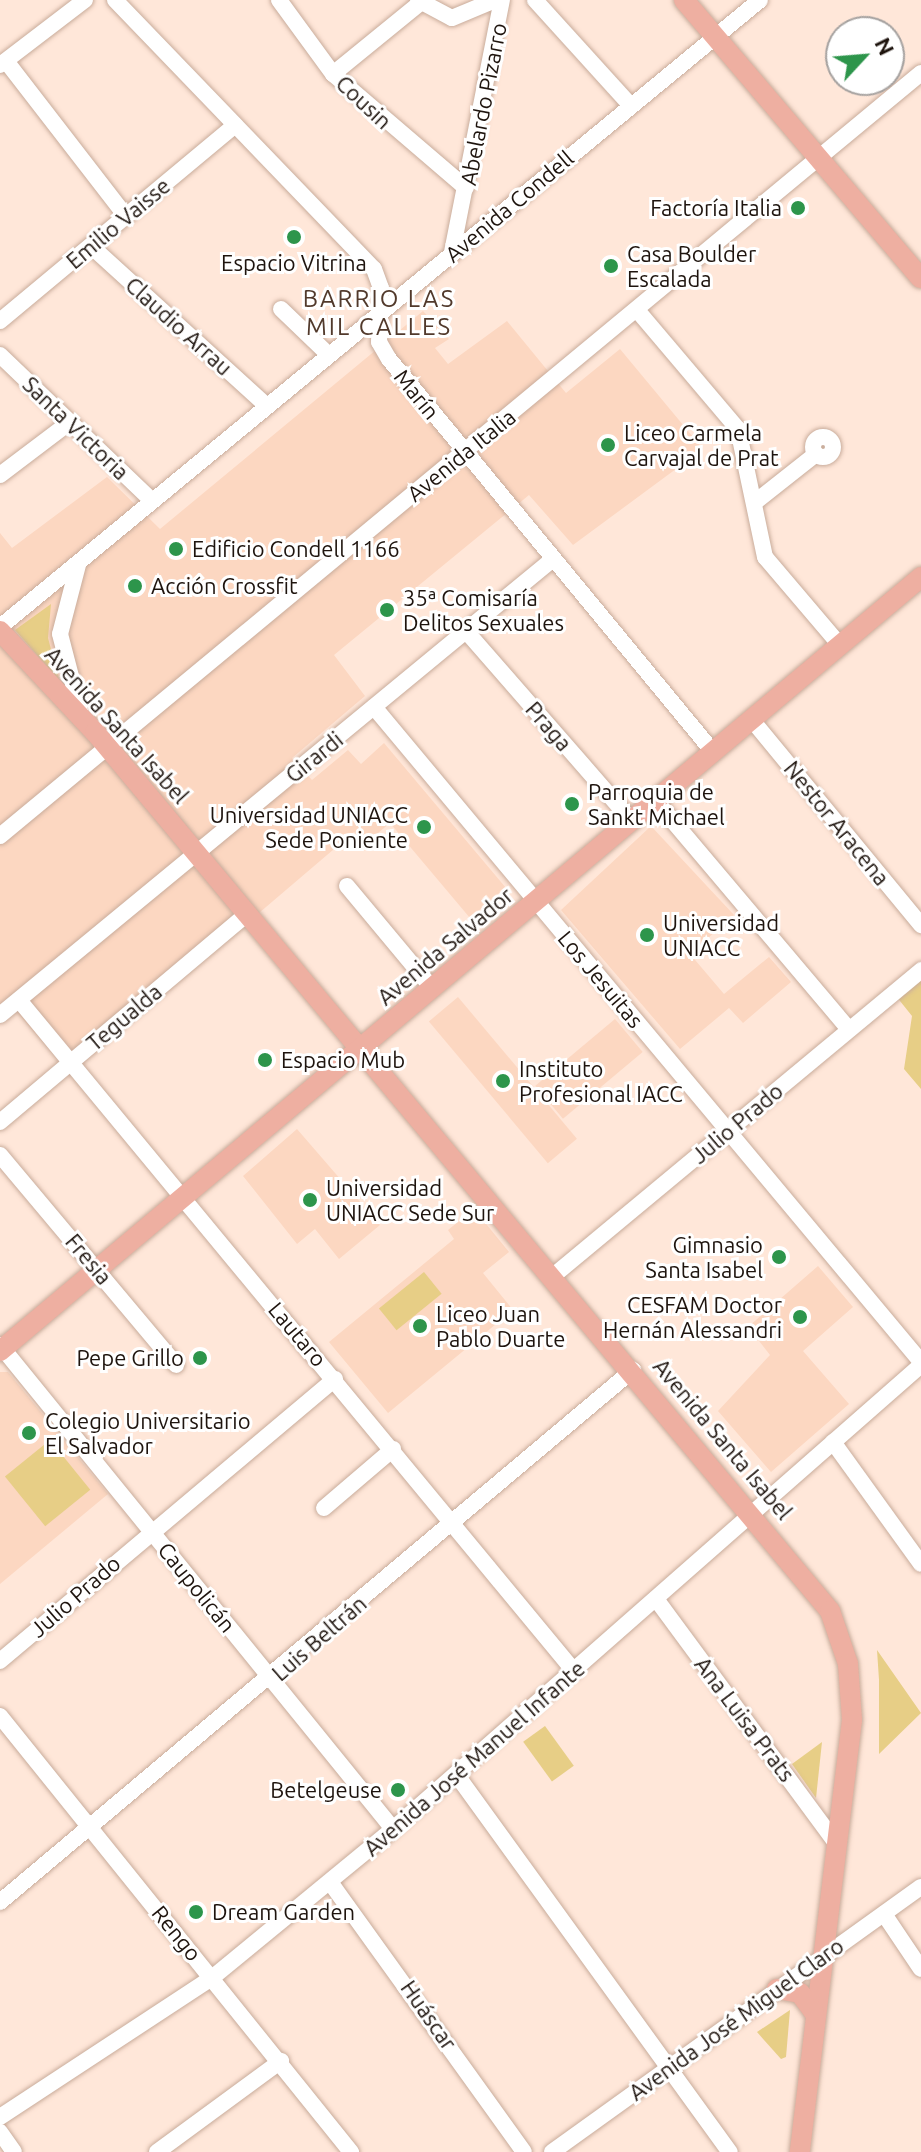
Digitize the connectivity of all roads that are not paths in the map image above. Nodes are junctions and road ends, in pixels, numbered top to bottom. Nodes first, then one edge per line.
1 (85, 0) edge
2 (115, 0) edge
3 (279, 0) edge
4 (495, 0) edge
5 (502, 0) edge
6 (535, 0) edge
7 (684, 0) edge
8 (760, 0) edge
9 (419, 1) edge
10 (715, 36) junction
11 (3, 63) edge
12 (921, 73) edge
13 (333, 74) junction
14 (631, 106) junction
15 (235, 125) junction
16 (819, 157) junction
17 (466, 188) junction
18 (126, 216) junction
19 (91, 246) junction
20 (452, 254) junction
21 (921, 278) edge
22 (281, 309) dead end
23 (637, 310) junction
24 (379, 313) junction
25 (0, 321) edge
26 (0, 355) edge
27 (329, 355) junction
28 (267, 406) junction
29 (70, 422) junction
30 (465, 452) junction
31 (816, 454) dead end
32 (0, 475) edge
33 (152, 501) junction
34 (754, 503) junction
35 (553, 559) junction
36 (79, 561) junction
37 (920, 580) edge
38 (0, 629) edge
39 (466, 631) junction
40 (840, 645) junction
41 (374, 707) junction
42 (85, 720) junction
43 (752, 720) junction
44 (108, 747) junction
45 (714, 753) junction
46 (656, 801) junction
47 (632, 821) junction
48 (0, 836) edge
49 (197, 852) junction
50 (347, 886) dead end
51 (536, 901) junction
52 (248, 913) junction
53 (921, 925) edge
54 (921, 970) edge
55 (432, 988) junction
56 (19, 1000) junction
57 (0, 1015) edge
58 (849, 1029) junction
59 (361, 1047) junction
60 (71, 1062) junction
61 (0, 1122) edge
62 (728, 1131) junction
63 (0, 1155) edge
64 (184, 1196) junction
65 (97, 1269) junction
66 (553, 1276) junction
67 (1, 1348) edge
68 (921, 1363) edge
69 (176, 1365) dead end
70 (633, 1370) junction
71 (335, 1379) junction
72 (833, 1442) junction
73 (393, 1449) junction
74 (324, 1508) dead end
75 (755, 1513) junction
76 (452, 1521) junction
77 (150, 1530) junction
78 (921, 1564) edge
79 (656, 1599) junction
80 (0, 1661) edge
81 (574, 1671) junction
82 (273, 1679) junction
83 (0, 1716) edge
84 (456, 1774) junction
85 (88, 1825) junction
86 (393, 1829) junction
87 (833, 1839) junction
88 (330, 1882) junction
89 (921, 1887) edge
90 (0, 1902) edge
91 (884, 1914) junction
92 (821, 1957) junction
93 (921, 1969) edge
94 (213, 1977) junction
95 (777, 1989) junction
96 (814, 2012) junction
97 (281, 2061) junction
98 (670, 2067) junction
99 (0, 2117) edge
100 (0, 2132) edge
101 (14, 2152) edge
102 (157, 2152) edge
103 (351, 2152) edge
104 (524, 2152) edge
105 (552, 2152) edge
106 (730, 2152) edge
107 (800, 2152) edge

1 - 11 street
2 - 15 street, Marín
3 - 13 street, Cousin
4 - 9 street
5 - 17 street, Abelardo Pizarro
6 - 14 street
7 - 10 main road
8 - 10 street, Avenida Condell
9 - 13 street
10 - 14 street, Avenida Condell
10 - 16 main road
11 - 18 street
12 - 16 street, Avenida Italia
13 - 17 street, Cousin
14 - 20 street, Avenida Condell
15 - 18 street, Emilio Vaisse
15 - 24 street, Marín
16 - 21 main road
16 - 23 street, Avenida Italia
17 - 20 street, Abelardo Pizarro
18 - 19 street, Emilio Vaisse
19 - 25 street, Emilio Vaisse
19 - 28 street, Claudio Arrau
20 - 24 street, Avenida Condell
22 - 27 street
23 - 30 street, Avenida Italia
23 - 34 street
24 - 27 street, Avenida Condell
24 - 30 street, Marín
26 - 29 street, Santa Victoria
27 - 28 street, Avenida Condell
28 - 33 street, Avenida Condell
29 - 32 street
29 - 33 street, Santa Victoria
30 - 35 street, Marín
30 - 44 street, Avenida Italia
31 - 34 street
33 - 36 street, Avenida Condell
34 - 40 street
35 - 39 street, Girardi
35 - 45 street, Marín
36 - 38 street, Avenida Condell
36 - 42 street
37 - 40 main road, Avenida Salvador
38 - 42 main road, Avenida Santa Isabel
39 - 41 street, Girardi
39 - 47 street, Praga
40 - 43 main road, Avenida Salvador
41 - 49 street, Girardi
41 - 51 street, Los Jesuitas
42 - 44 main road, Avenida Santa Isabel
43 - 45 main road, Avenida Salvador
43 - 53 street, Nestor Aracena
44 - 48 street, Avenida Italia
44 - 49 main road, Avenida Santa Isabel
45 - 46 main road, Avenida Salvador
46 - 47 main road, Avenida Salvador
46 - 58 street
47 - 51 main road, Avenida Salvador
49 - 52 main road, Avenida Santa Isabel
49 - 56 street, Girardi
50 - 55 street
51 - 55 main road, Avenida Salvador
51 - 62 street, Los Jesuitas
52 - 59 main road, Avenida Santa Isabel
52 - 60 street, Tegualda
54 - 58 street, Julio Prado
55 - 59 main road, Avenida Salvador
56 - 57 street, Girardi
56 - 60 street, Lautaro
58 - 62 street, Julio Prado
59 - 64 main road, Avenida Salvador
59 - 66 main road, Avenida Santa Isabel
60 - 61 street, Tegualda
60 - 64 street, Lautaro
62 - 66 street, Julio Prado
62 - 68 street, Los Jesuitas
63 - 65 street, Fresia
64 - 65 main road, Avenida Salvador
64 - 71 street, Lautaro
65 - 67 main road, Avenida Salvador
65 - 69 street, Fresia
66 - 70 main road, Avenida Santa Isabel
67 - 77 street, Caupolicán
68 - 72 street, Avenida José Manuel Infante
70 - 75 main road, Avenida Santa Isabel
70 - 76 street, Luis Beltrán
71 - 73 street, Lautaro
71 - 77 street, Julio Prado
72 - 75 street, Avenida José Manuel Infante
72 - 78 street
73 - 74 street
73 - 76 street, Lautaro
75 - 79 street, Avenida José Manuel Infante
75 - 87 main road, Avenida Santa Isabel
76 - 81 street, Lautaro
76 - 82 street, Luis Beltrán
77 - 80 street, Julio Prado
77 - 82 street, Caupolicán
79 - 81 street, Avenida José Manuel Infante
79 - 87 street, Ana Luisa Prats
81 - 84 street, Avenida José Manuel Infante
82 - 85 street, Luis Beltrán
82 - 86 street, Caupolicán
83 - 85 street, Rengo
84 - 86 street, Avenida José Manuel Infante
84 - 98 street
85 - 90 street, Luis Beltrán
85 - 94 street, Rengo
86 - 88 street, Avenida José Manuel Infante
87 - 92 main road, Avenida Santa Isabel
88 - 94 street, Avenida José Manuel Infante
88 - 104 street, Huáscar
89 - 91 street, Avenida José Miguel Claro
91 - 92 street, Avenida José Miguel Claro
91 - 93 street
92 - 95 street, Avenida José Miguel Claro
92 - 96 main road, Avenida Santa Isabel
94 - 97 street, Rengo
94 - 99 street, Avenida José Manuel Infante
95 - 96 main road
95 - 98 street, Avenida José Miguel Claro
96 - 107 main road, Avenida Santa Isabel
97 - 102 street
97 - 103 street, Rengo
98 - 105 street, Avenida José Miguel Claro
98 - 106 street
100 - 101 street

